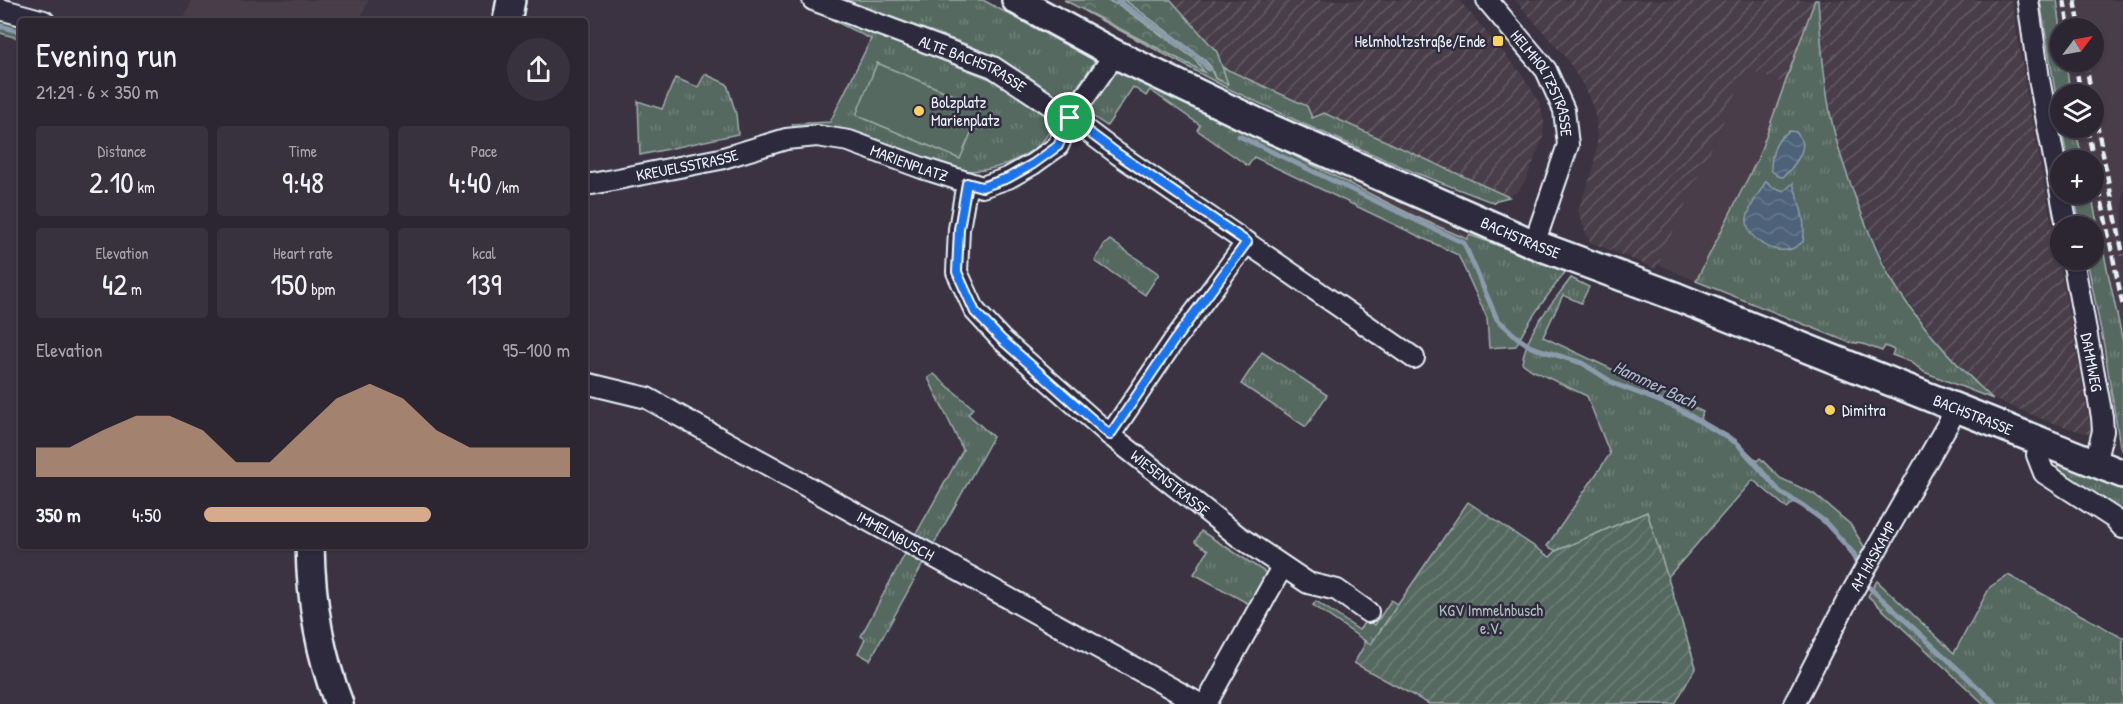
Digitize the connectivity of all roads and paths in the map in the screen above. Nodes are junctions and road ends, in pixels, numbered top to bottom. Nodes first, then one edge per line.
1 (511, 0) edge
2 (813, 0) edge
3 (1016, 0) edge
4 (1487, 0) edge
5 (2028, 0) edge
6 (0, 9) edge
7 (33, 18) edge
8 (508, 18) edge
9 (1115, 54) junction
10 (1070, 118) junction
11 (786, 139) joint
12 (967, 183) junction
13 (588, 184) edge
14 (2065, 216) edge
15 (1247, 242) junction
16 (1534, 244) junction
17 (2075, 270) edge
18 (1414, 358) dead end
19 (588, 384) edge
20 (1957, 408) junction
21 (1110, 435) junction
22 (2039, 441) junction
23 (2096, 463) junction
24 (2123, 474) edge
25 (2123, 528) edge
26 (310, 549) edge
27 (1282, 567) junction
28 (1368, 612) dead end
29 (339, 704) edge
30 (1200, 704) edge
31 (1206, 704) edge
32 (1794, 704) edge

1 - 8 street
2 - 10 street, ALTE BACHSTRASSE
3 - 9 street, BACHSTRASSE
4 - 16 street, HELMHOLTZSTRASSE
5 - 14 street
6 - 7 street
9 - 10 street, MARIENPLATZ
9 - 16 street, BACHSTRASSE
10 - 12 street, MARIENPLATZ
10 - 15 street, ALTE BACHSTRASSE
11 - 12 street, MARIENPLATZ
11 - 13 street, KREUELSSTRASSE
12 - 21 street, WIESENSTRASSE
15 - 18 street, ALTE BACHSTRASSE
15 - 21 street
16 - 20 street, BACHSTRASSE
17 - 23 street, DAMMWEG
19 - 30 street, IMMELNBUSCH
20 - 22 street, BACHSTRASSE
20 - 32 street, AM HASKAMP
21 - 27 street, WIESENSTRASSE
22 - 23 street, BACHSTRASSE
22 - 25 street
23 - 24 street, BACHSTRASSE
26 - 29 street
27 - 28 street, WIESENSTRASSE
27 - 31 street

